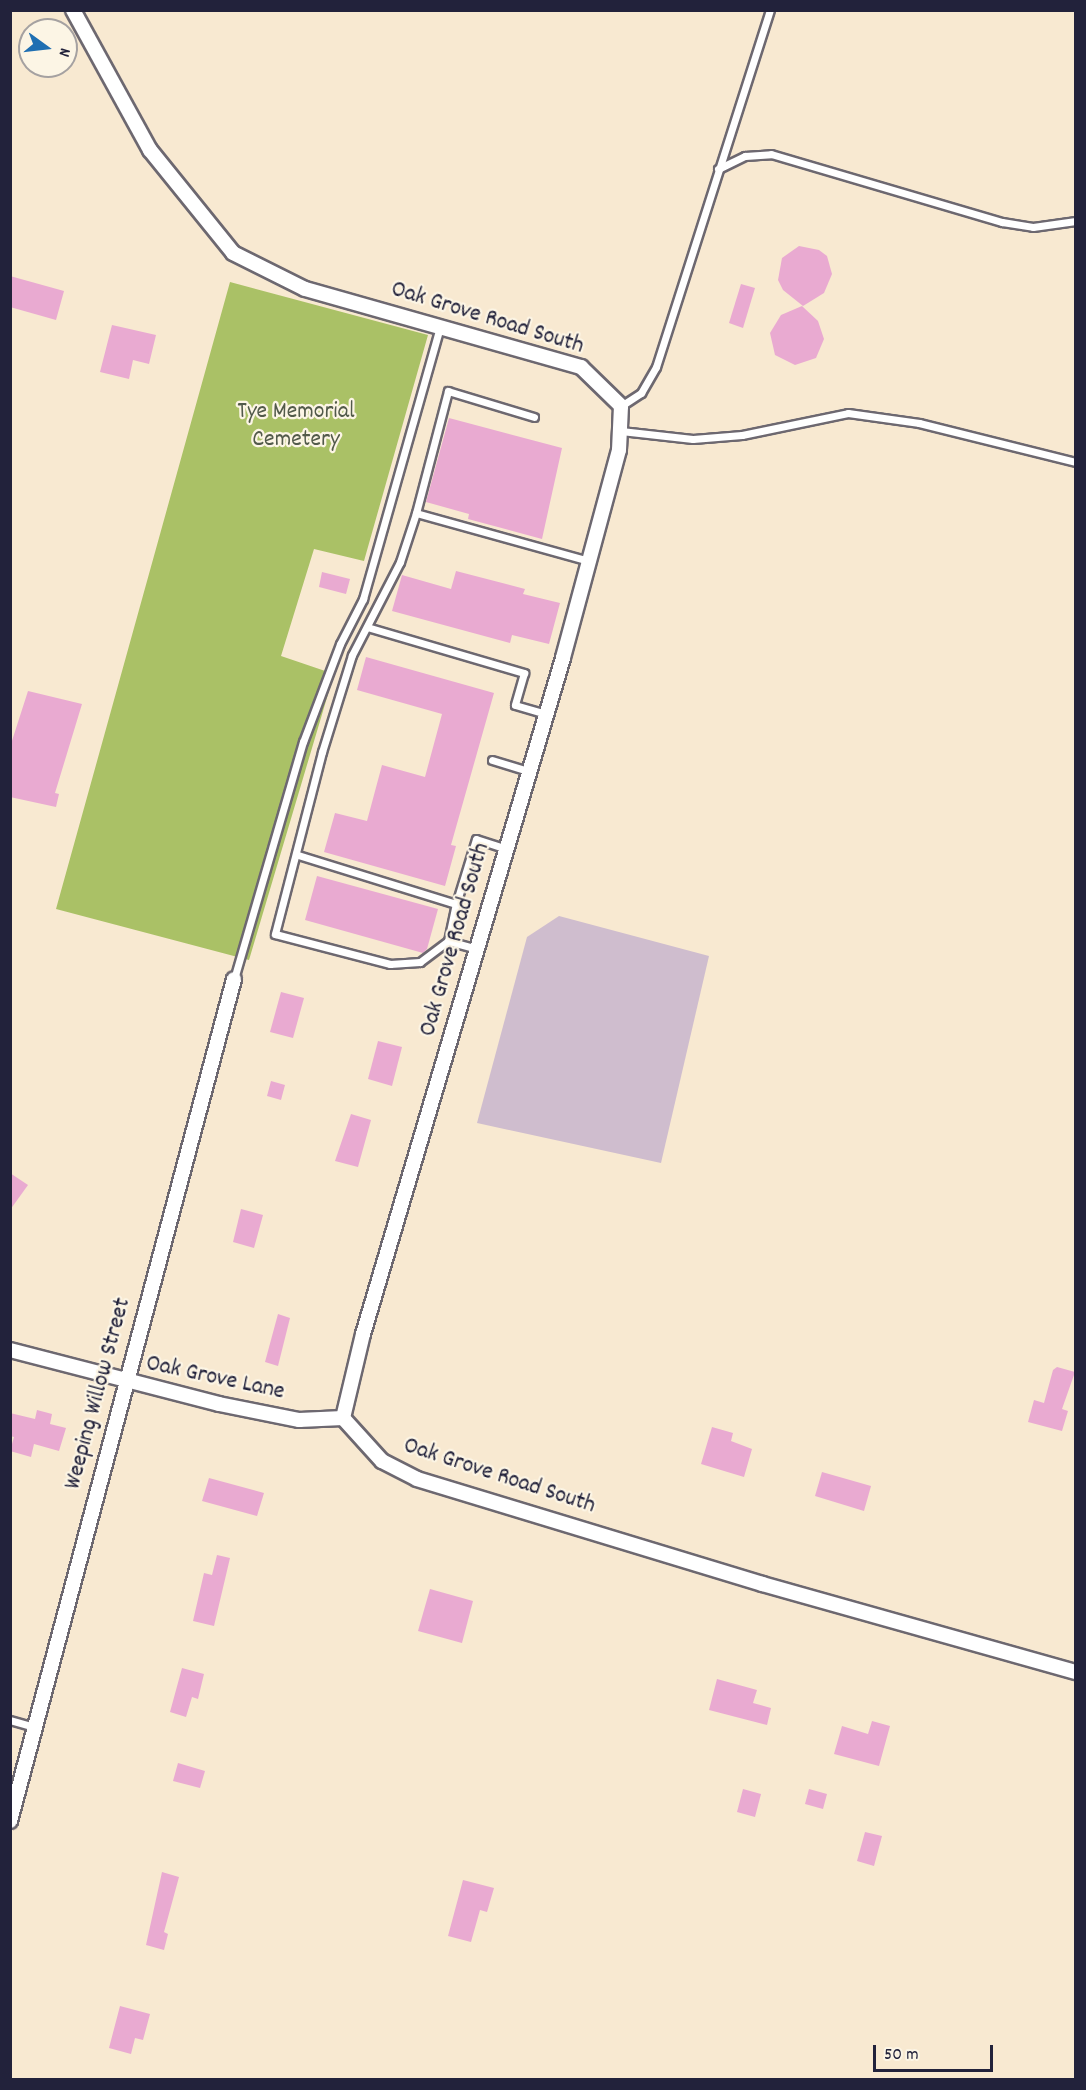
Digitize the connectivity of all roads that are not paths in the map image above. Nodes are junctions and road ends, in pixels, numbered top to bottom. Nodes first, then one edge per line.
1 (73, 10) edge
2 (770, 10) edge
3 (718, 169) junction
4 (1076, 221) edge
5 (440, 327) junction
6 (621, 406) junction
7 (534, 417) dead end
8 (621, 431) junction
9 (1076, 462) edge
10 (416, 513) junction
11 (589, 561) junction
12 (367, 627) junction
13 (546, 714) junction
14 (492, 760) dead end
15 (529, 771) junction
16 (506, 849) junction
17 (298, 855) junction
18 (456, 904) junction
19 (448, 942) junction
20 (477, 949) junction
21 (234, 978) joint
22 (10, 1350) edge
23 (124, 1381) junction
24 (343, 1418) junction
25 (1076, 1672) edge
26 (10, 1720) edge
27 (38, 1728) junction
28 (10, 1821) edge

1 - 5 street, Oak Grove Road South
2 - 3 lane
3 - 4 lane
3 - 6 lane
5 - 6 street, Oak Grove Road South
5 - 21 lane
6 - 8 street, Oak Grove Road South
7 - 10 lane
8 - 9 lane
8 - 11 street, Oak Grove Road South
10 - 11 lane
10 - 12 lane
11 - 13 street, Oak Grove Road South
12 - 13 lane
12 - 17 lane
13 - 15 street, Oak Grove Road South
14 - 15 lane
15 - 16 street, Oak Grove Road South
16 - 18 lane
16 - 20 street, Oak Grove Road South
17 - 18 lane
17 - 19 lane
18 - 19 lane
19 - 20 lane
20 - 24 street, Oak Grove Road South
21 - 23 street, Weeping Willow Street
22 - 23 street, Oak Grove Lane
23 - 24 street, Oak Grove Lane
23 - 27 street, Weeping Willow Street
24 - 25 street, Oak Grove Road South
26 - 27 lane
27 - 28 street, Weeping Willow Street

